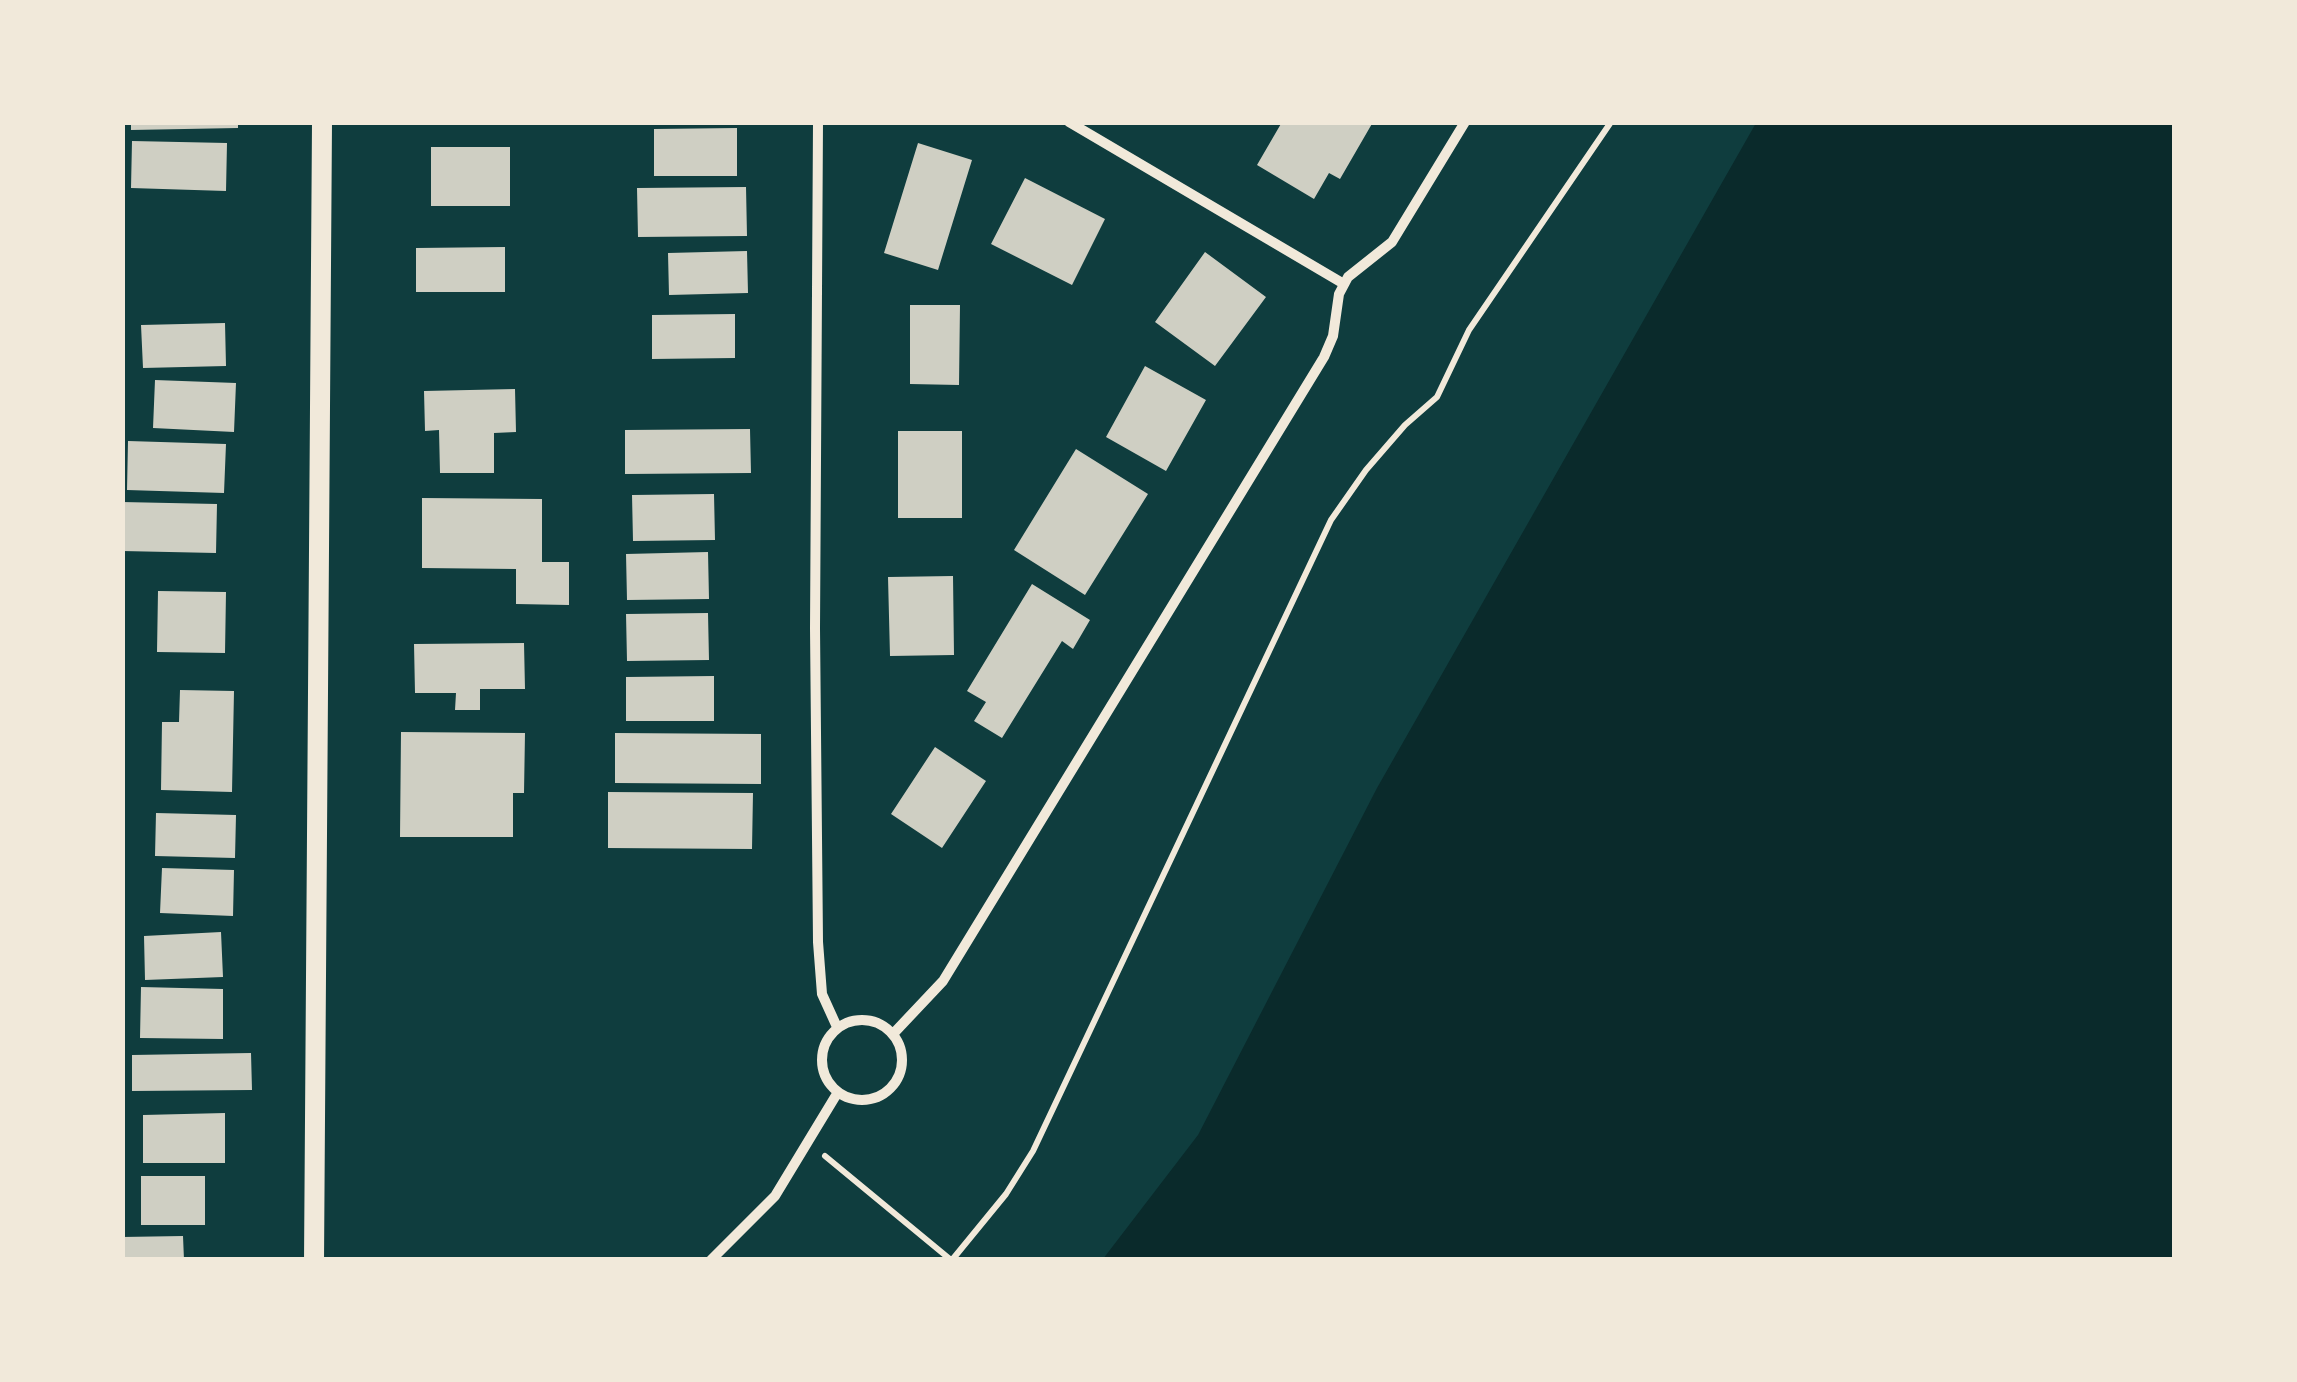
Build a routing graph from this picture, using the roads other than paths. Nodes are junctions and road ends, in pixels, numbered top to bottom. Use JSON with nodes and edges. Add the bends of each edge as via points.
{"nodes":[{"id":1,"x":322,"y":122,"type":"edge"},
{"id":2,"x":818,"y":122,"type":"edge"},
{"id":3,"x":1069,"y":122,"type":"edge"},
{"id":4,"x":1465,"y":122,"type":"edge"},
{"id":5,"x":1344,"y":284,"type":"junction"},
{"id":6,"x":837,"y":1027,"type":"junction"},
{"id":7,"x":892,"y":1034,"type":"junction"},
{"id":8,"x":838,"y":1092,"type":"junction"},
{"id":9,"x":314,"y":1260,"type":"edge"},
{"id":10,"x":711,"y":1260,"type":"edge"}],
"edges":[{"from":1,"to":9,"type":"main road"},
{"from":2,"to":6,"type":"street","via":[[818,954],[822,994]]},
{"from":3,"to":5,"type":"street"},
{"from":4,"to":5,"type":"street","via":[[1402,229]]},
{"from":5,"to":7,"type":"street","via":[[1324,357],[943,981]]},
{"from":6,"to":7,"type":"street","via":[[873,1020]]},
{"from":6,"to":8,"type":"street","via":[[822,1060]]},
{"from":7,"to":8,"type":"street","via":[[902,1058],[895,1083],[862,1100]]},
{"from":8,"to":10,"type":"street","via":[[775,1196]]}]}
